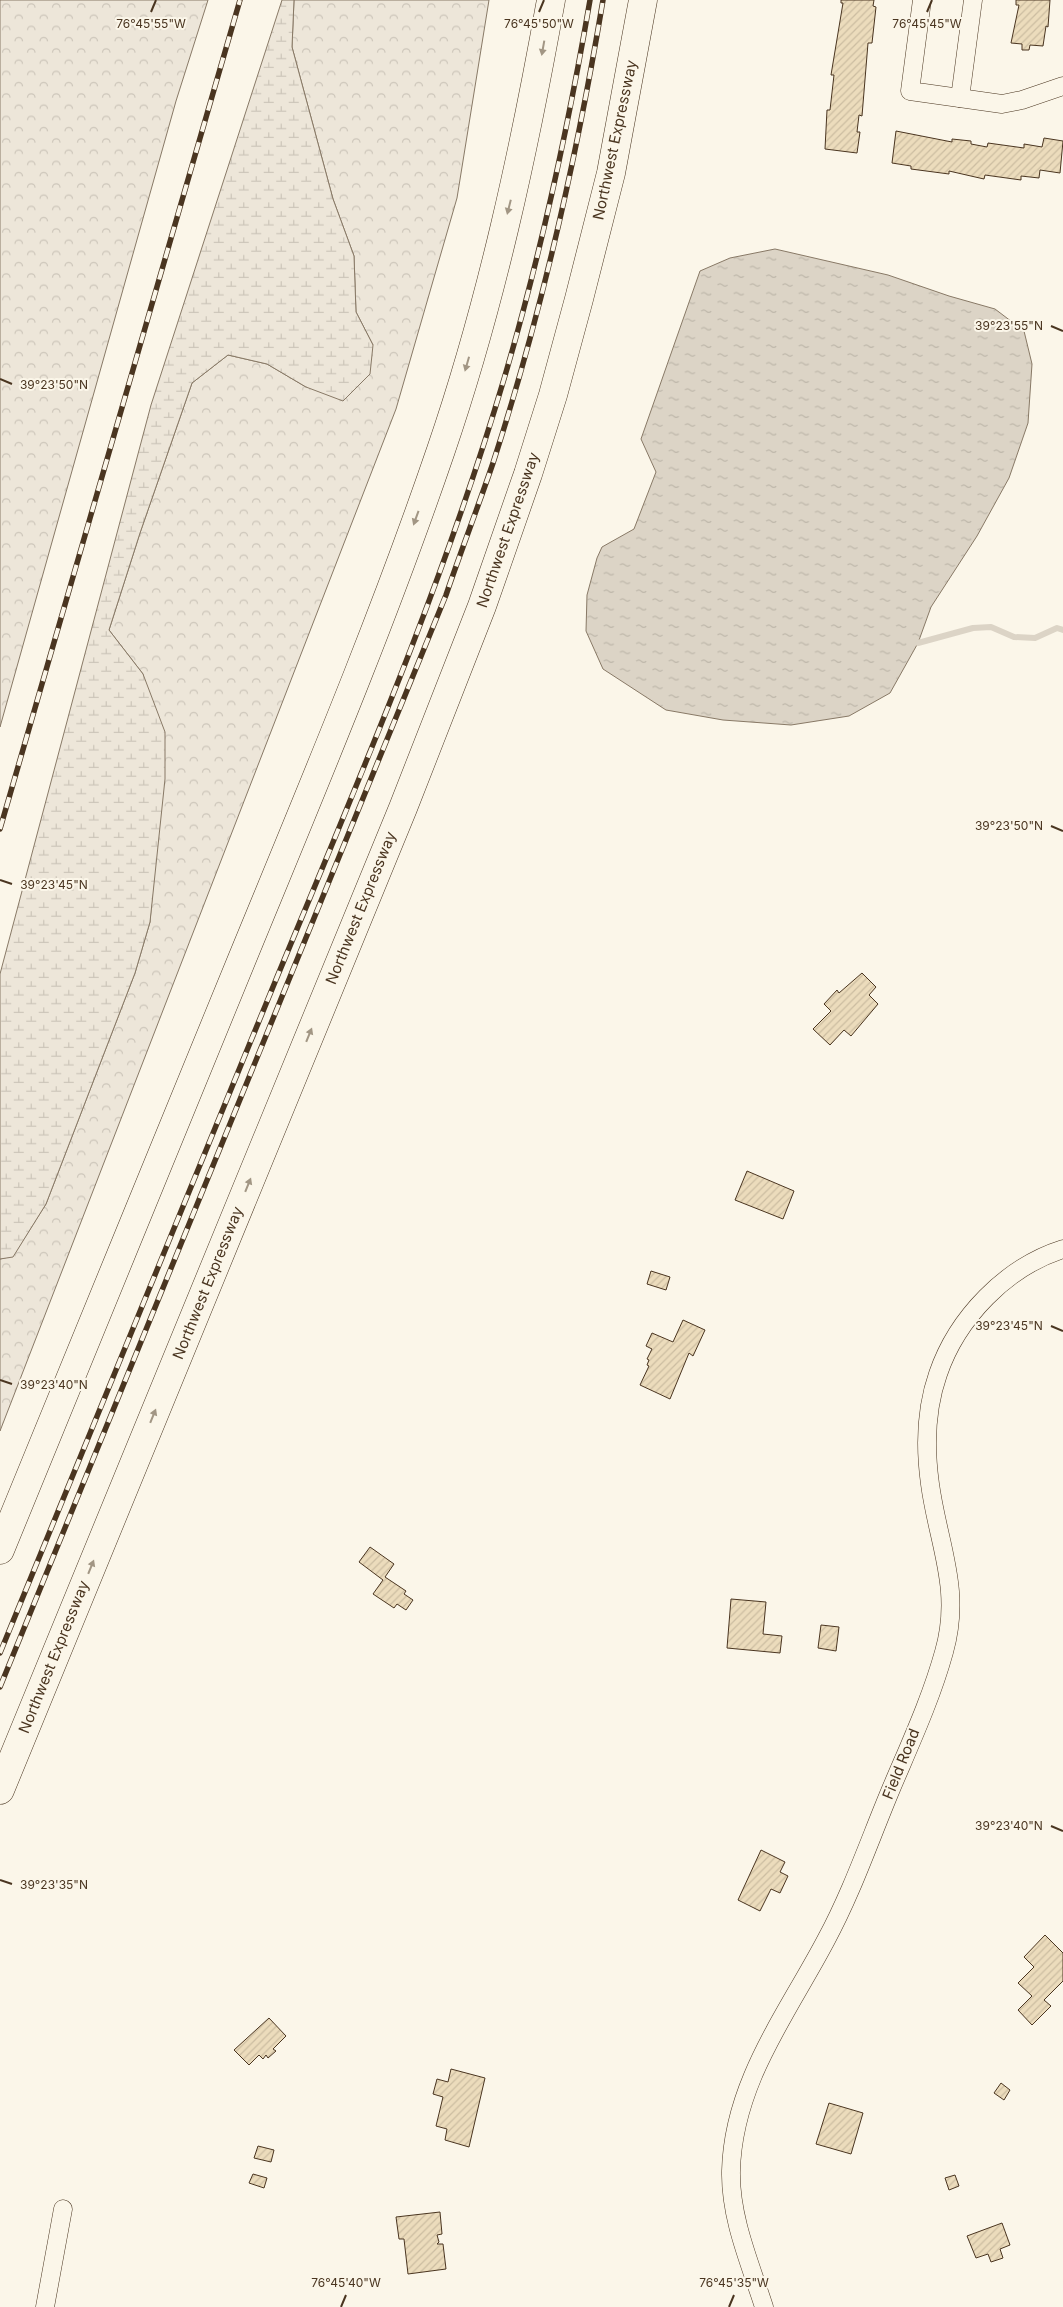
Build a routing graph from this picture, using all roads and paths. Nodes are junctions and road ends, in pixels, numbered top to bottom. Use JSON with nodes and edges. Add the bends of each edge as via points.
{"nodes":[{"id":1,"x":551,"y":0,"type":"edge"},
{"id":2,"x":643,"y":0,"type":"edge"},
{"id":3,"x":922,"y":0,"type":"edge"},
{"id":4,"x":973,"y":0,"type":"edge"},
{"id":5,"x":1063,"y":86,"type":"edge"},
{"id":6,"x":960,"y":98,"type":"junction"},
{"id":7,"x":1063,"y":1249,"type":"edge"},
{"id":8,"x":0,"y":1550,"type":"edge"},
{"id":9,"x":0,"y":1790,"type":"edge"},
{"id":10,"x":63,"y":2209,"type":"dead end"},
{"id":11,"x":45,"y":2307,"type":"edge"},
{"id":12,"x":764,"y":2307,"type":"edge"}],
"edges":[{"from":1,"to":8,"type":"highway","one_way":true,"via":[[520,159],[490,280],[442,448],[318,775]]},
{"from":9,"to":2,"type":"highway","name":"Northwest Expressway","one_way":true,"via":[[399,817],[482,606],[528,474],[579,299],[611,172]]},
{"from":3,"to":6,"type":"street","via":[[910,92]]},
{"from":4,"to":6,"type":"street"},
{"from":5,"to":6,"type":"street","via":[[1002,104]]},
{"from":7,"to":12,"type":"street","name":"Field Road","via":[[1031,1264],[987,1296],[969,1316],[938,1371],[930,1398],[930,1484],[950,1576],[952,1614],[945,1650],[930,1694],[852,1884],[827,1938],[769,2039],[738,2115],[731,2170],[732,2198]]},
{"from":10,"to":11,"type":"street"}]}
